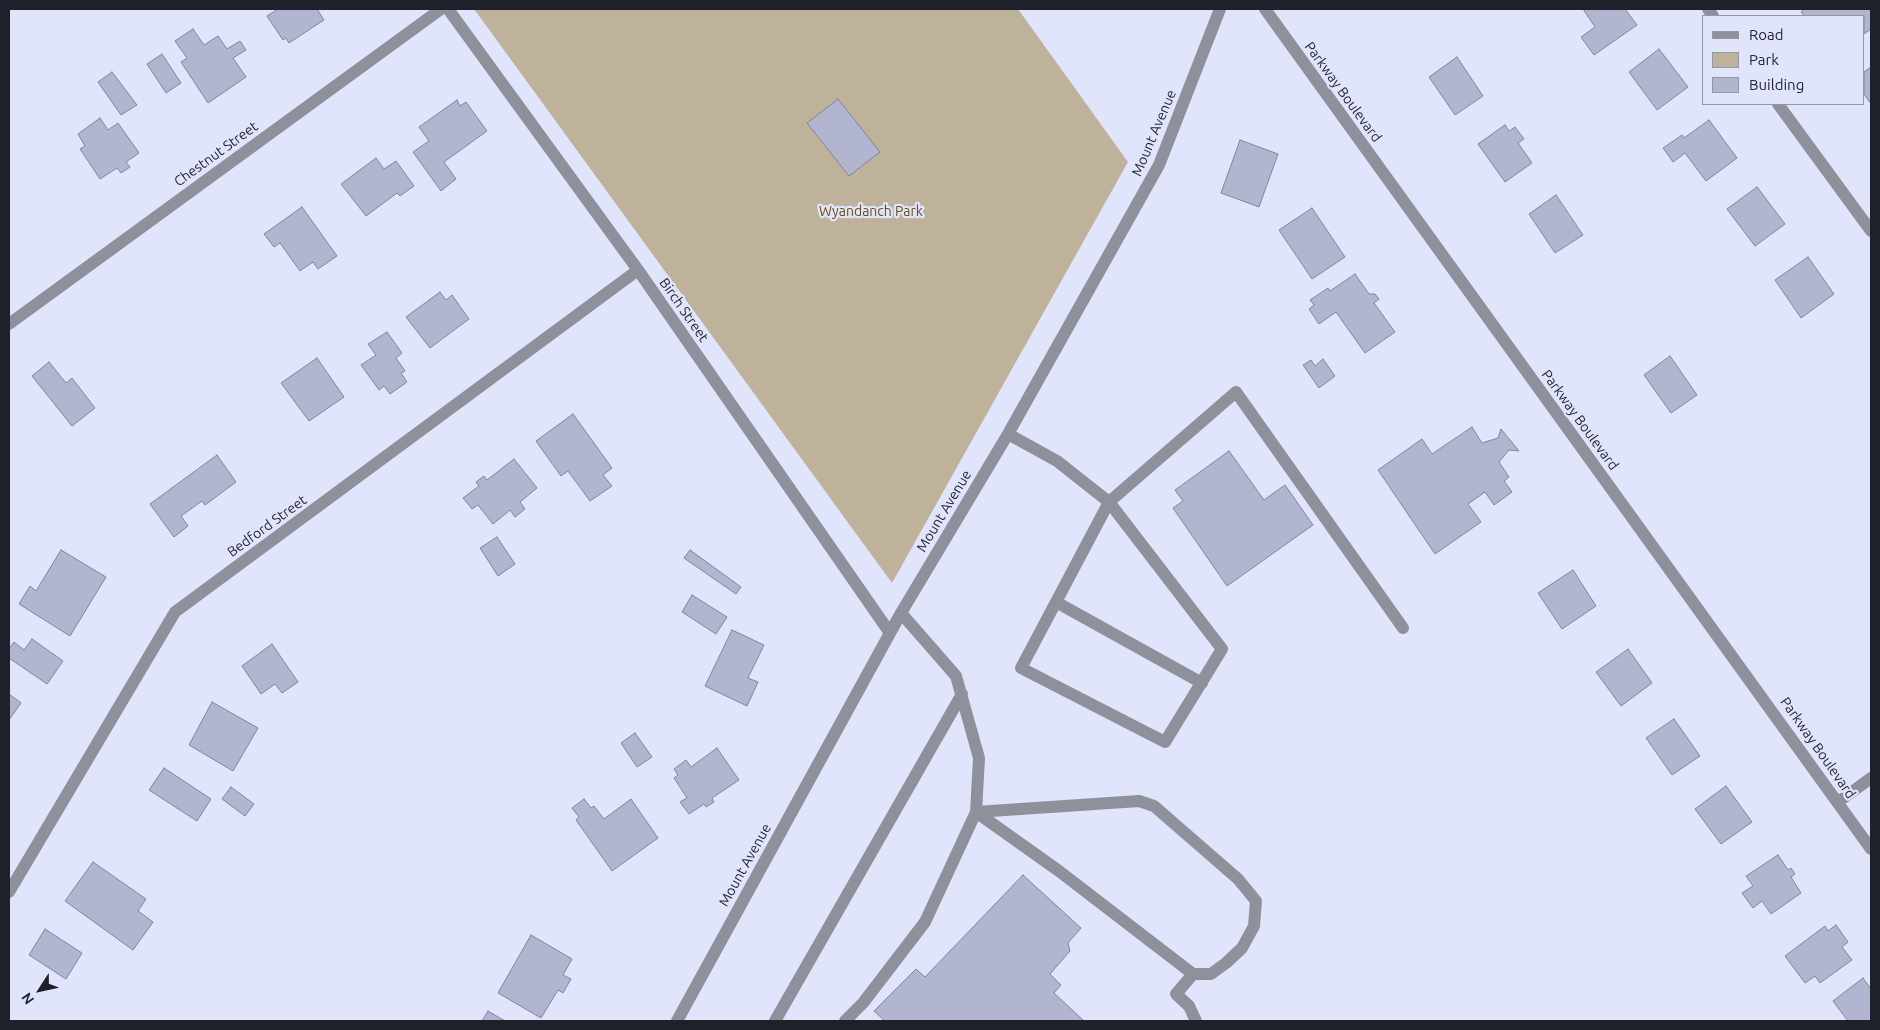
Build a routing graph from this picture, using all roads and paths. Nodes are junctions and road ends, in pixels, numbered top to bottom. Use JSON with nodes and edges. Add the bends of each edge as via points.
{"nodes":[{"id":1,"x":441,"y":9,"type":"edge"},
{"id":2,"x":448,"y":9,"type":"edge"},
{"id":3,"x":1220,"y":9,"type":"edge"},
{"id":4,"x":1265,"y":9,"type":"edge"},
{"id":5,"x":1779,"y":105,"type":"edge"},
{"id":6,"x":1871,"y":231,"type":"edge"},
{"id":7,"x":638,"y":270,"type":"junction"},
{"id":8,"x":9,"y":324,"type":"edge"},
{"id":9,"x":1008,"y":434,"type":"junction"},
{"id":10,"x":1109,"y":502,"type":"junction"},
{"id":11,"x":1056,"y":602,"type":"junction"},
{"id":12,"x":900,"y":613,"type":"junction"},
{"id":13,"x":1403,"y":628,"type":"dead end"},
{"id":14,"x":890,"y":633,"type":"junction"},
{"id":15,"x":1202,"y":683,"type":"junction"},
{"id":16,"x":962,"y":694,"type":"junction"},
{"id":17,"x":1871,"y":778,"type":"edge"},
{"id":18,"x":1838,"y":802,"type":"junction"},
{"id":19,"x":976,"y":812,"type":"junction"},
{"id":20,"x":1871,"y":849,"type":"edge"},
{"id":21,"x":9,"y":892,"type":"edge"},
{"id":22,"x":1194,"y":974,"type":"junction"},
{"id":23,"x":677,"y":1021,"type":"edge"},
{"id":24,"x":775,"y":1021,"type":"edge"},
{"id":25,"x":845,"y":1021,"type":"edge"},
{"id":26,"x":1196,"y":1021,"type":"edge"}],
"edges":[{"from":1,"to":8,"type":"street","name":"Chestnut Street"},
{"from":2,"to":7,"type":"street","name":"Birch Street"},
{"from":3,"to":9,"type":"street","name":"Mount Avenue","via":[[1159,165]]},
{"from":4,"to":18,"type":"street","name":"Parkway Boulevard"},
{"from":5,"to":6,"type":"street"},
{"from":7,"to":14,"type":"street","name":"Birch Street"},
{"from":7,"to":21,"type":"street","name":"Bedford Street","via":[[175,612]]},
{"from":9,"to":10,"type":"street","via":[[1057,461]]},
{"from":9,"to":12,"type":"street","name":"Mount Avenue"},
{"from":10,"to":11,"type":"street"},
{"from":10,"to":13,"type":"street","via":[[1236,392]]},
{"from":10,"to":15,"type":"street","via":[[1222,649]]},
{"from":11,"to":15,"type":"street"},
{"from":11,"to":15,"type":"street","via":[[1021,668],[1165,742]]},
{"from":12,"to":14,"type":"street","name":"Mount Avenue"},
{"from":12,"to":16,"type":"street","via":[[956,676]]},
{"from":14,"to":23,"type":"street","name":"Mount Avenue"},
{"from":16,"to":19,"type":"street","via":[[979,758]]},
{"from":16,"to":24,"type":"street"},
{"from":17,"to":18,"type":"street"},
{"from":18,"to":20,"type":"street","name":"Parkway Boulevard"},
{"from":19,"to":22,"type":"street","via":[[1060,871]]},
{"from":19,"to":22,"type":"street","via":[[1139,801],[1154,806],[1238,878],[1256,901],[1254,926],[1242,948],[1211,974]]},
{"from":19,"to":25,"type":"street","via":[[925,922],[863,1003]]},
{"from":22,"to":26,"type":"street","via":[[1176,994],[1189,1006]]}]}
